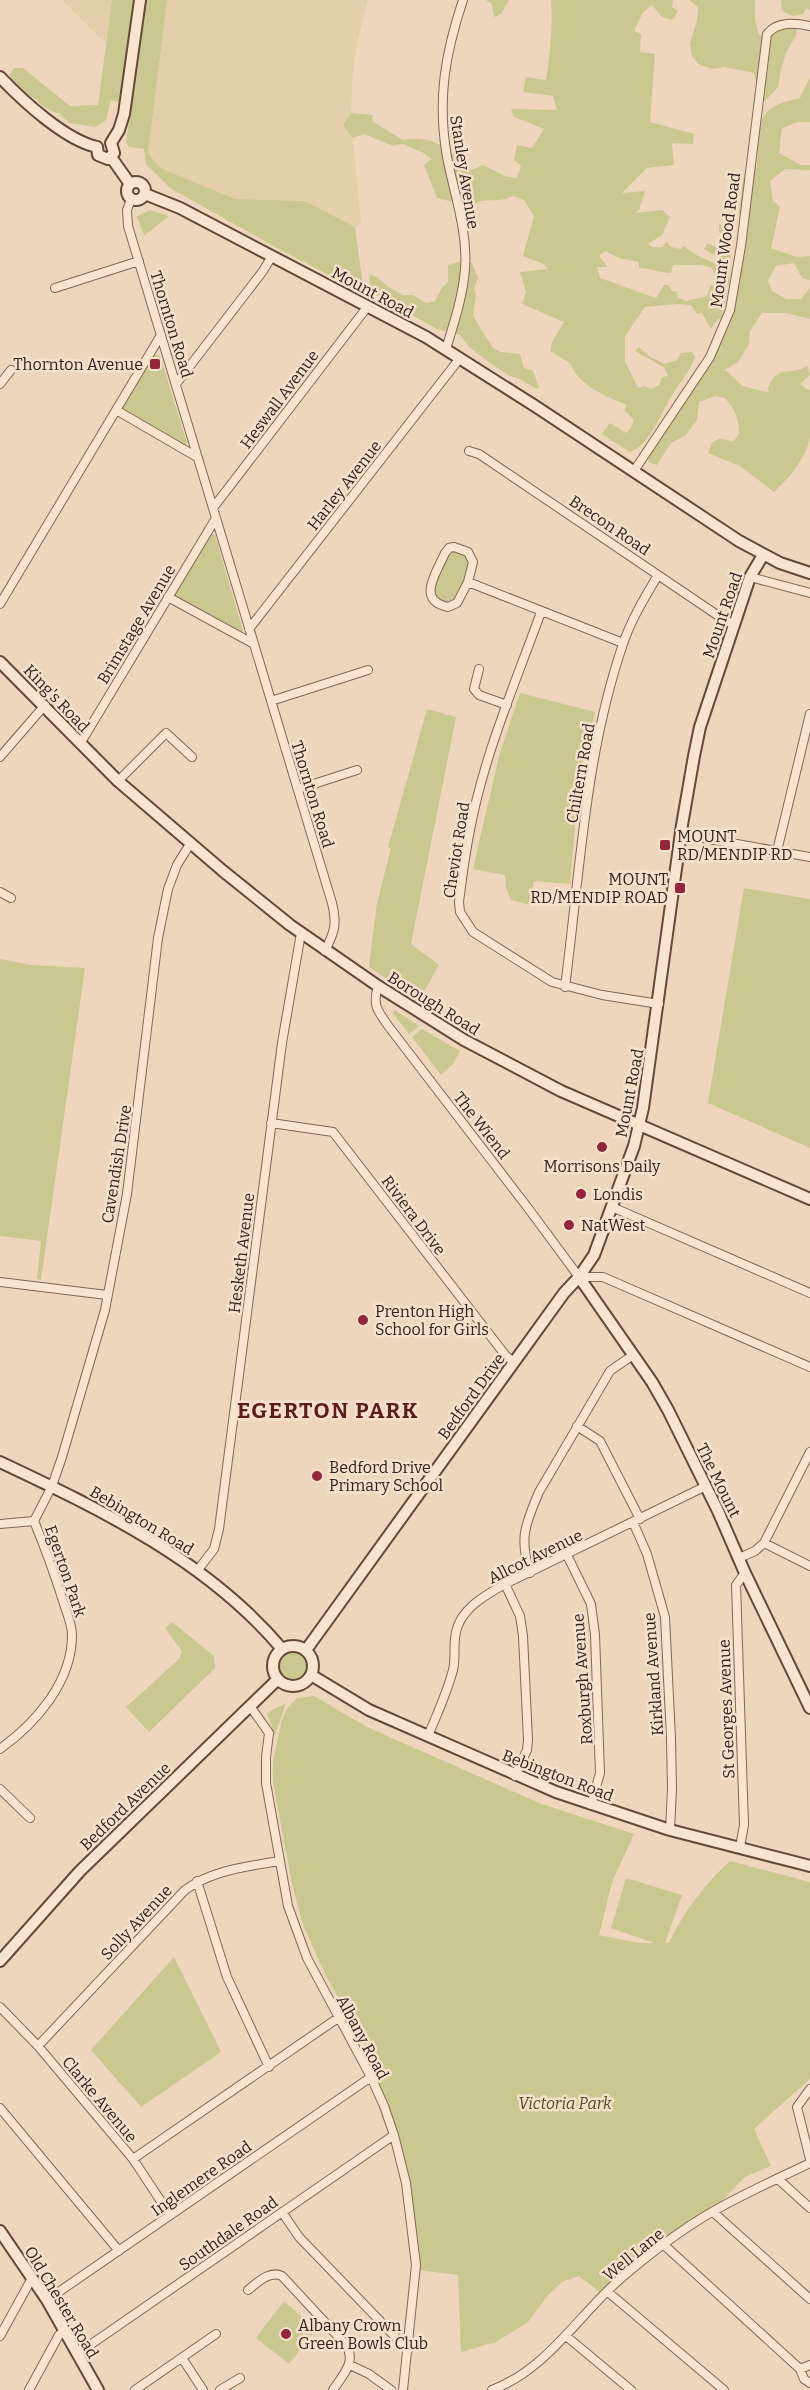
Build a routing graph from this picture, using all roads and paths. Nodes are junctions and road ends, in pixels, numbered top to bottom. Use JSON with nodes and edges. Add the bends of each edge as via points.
{"nodes":[{"id":1,"x":140,"y":0,"type":"edge"},
{"id":2,"x":463,"y":0,"type":"edge"},
{"id":3,"x":810,"y":26,"type":"edge"},
{"id":4,"x":0,"y":78,"type":"edge"},
{"id":5,"x":111,"y":143,"type":"junction"},
{"id":6,"x":97,"y":147,"type":"junction"},
{"id":7,"x":111,"y":157,"type":"junction"},
{"id":8,"x":130,"y":184,"type":"junction"},
{"id":9,"x":144,"y":195,"type":"junction"},
{"id":10,"x":131,"y":199,"type":"junction"},
{"id":11,"x":272,"y":256,"type":"junction"},
{"id":12,"x":139,"y":261,"type":"junction"},
{"id":13,"x":55,"y":288,"type":"dead end"},
{"id":14,"x":368,"y":306,"type":"junction"},
{"id":15,"x":161,"y":335,"type":"junction"},
{"id":16,"x":446,"y":349,"type":"junction"},
{"id":17,"x":460,"y":358,"type":"junction"},
{"id":18,"x":11,"y":370,"type":"dead end"},
{"id":19,"x":0,"y":384,"type":"edge"},
{"id":20,"x":176,"y":384,"type":"junction"},
{"id":21,"x":116,"y":410,"type":"junction"},
{"id":22,"x":469,"y":451,"type":"dead end"},
{"id":23,"x":197,"y":457,"type":"junction"},
{"id":24,"x":634,"y":471,"type":"junction"},
{"id":25,"x":213,"y":508,"type":"junction"},
{"id":26,"x":216,"y":518,"type":"junction"},
{"id":27,"x":763,"y":555,"type":"junction"},
{"id":28,"x":810,"y":573,"type":"edge"},
{"id":29,"x":658,"y":575,"type":"junction"},
{"id":30,"x":750,"y":577,"type":"junction"},
{"id":31,"x":468,"y":582,"type":"junction"},
{"id":32,"x":810,"y":593,"type":"edge"},
{"id":33,"x":168,"y":597,"type":"junction"},
{"id":34,"x":0,"y":604,"type":"edge"},
{"id":35,"x":541,"y":612,"type":"junction"},
{"id":36,"x":734,"y":624,"type":"junction"},
{"id":37,"x":249,"y":629,"type":"junction"},
{"id":38,"x":623,"y":643,"type":"junction"},
{"id":39,"x":254,"y":644,"type":"junction"},
{"id":40,"x":0,"y":662,"type":"edge"},
{"id":41,"x":479,"y":669,"type":"dead end"},
{"id":42,"x":368,"y":670,"type":"dead end"},
{"id":43,"x":271,"y":701,"type":"junction"},
{"id":44,"x":45,"y":705,"type":"junction"},
{"id":45,"x":507,"y":705,"type":"junction"},
{"id":46,"x":810,"y":714,"type":"edge"},
{"id":47,"x":80,"y":744,"type":"junction"},
{"id":48,"x":91,"y":756,"type":"joint"},
{"id":49,"x":0,"y":757,"type":"edge"},
{"id":50,"x":192,"y":757,"type":"dead end"},
{"id":51,"x":357,"y":770,"type":"dead end"},
{"id":52,"x":118,"y":781,"type":"junction"},
{"id":53,"x":298,"y":789,"type":"junction"},
{"id":54,"x":681,"y":834,"type":"junction"},
{"id":55,"x":190,"y":844,"type":"junction"},
{"id":56,"x":777,"y":851,"type":"junction"},
{"id":57,"x":810,"y":857,"type":"edge"},
{"id":58,"x":1,"y":894,"type":"edge"},
{"id":59,"x":11,"y":898,"type":"dead end"},
{"id":60,"x":301,"y":933,"type":"junction"},
{"id":61,"x":325,"y":951,"type":"junction"},
{"id":62,"x":378,"y":986,"type":"junction"},
{"id":63,"x":565,"y":987,"type":"junction"},
{"id":64,"x":659,"y":1005,"type":"junction"},
{"id":65,"x":271,"y":1123,"type":"junction"},
{"id":66,"x":639,"y":1126,"type":"junction"},
{"id":67,"x":810,"y":1199,"type":"edge"},
{"id":68,"x":612,"y":1207,"type":"junction"},
{"id":69,"x":579,"y":1277,"type":"junction"},
{"id":70,"x":0,"y":1282,"type":"edge"},
{"id":71,"x":810,"y":1293,"type":"edge"},
{"id":72,"x":107,"y":1295,"type":"junction"},
{"id":73,"x":633,"y":1355,"type":"junction"},
{"id":74,"x":514,"y":1362,"type":"junction"},
{"id":75,"x":810,"y":1367,"type":"edge"},
{"id":76,"x":577,"y":1426,"type":"junction"},
{"id":77,"x":810,"y":1452,"type":"edge"},
{"id":78,"x":0,"y":1462,"type":"edge"},
{"id":79,"x":52,"y":1486,"type":"junction"},
{"id":80,"x":706,"y":1486,"type":"junction"},
{"id":81,"x":34,"y":1521,"type":"junction"},
{"id":82,"x":637,"y":1521,"type":"junction"},
{"id":83,"x":0,"y":1524,"type":"edge"},
{"id":84,"x":764,"y":1543,"type":"junction"},
{"id":85,"x":567,"y":1555,"type":"junction"},
{"id":86,"x":739,"y":1558,"type":"junction"},
{"id":87,"x":810,"y":1566,"type":"edge"},
{"id":88,"x":197,"y":1571,"type":"junction"},
{"id":89,"x":530,"y":1572,"type":"junction"},
{"id":90,"x":745,"y":1573,"type":"junction"},
{"id":91,"x":505,"y":1584,"type":"junction"},
{"id":92,"x":282,"y":1649,"type":"junction"},
{"id":93,"x":306,"y":1650,"type":"junction"},
{"id":94,"x":311,"y":1674,"type":"junction"},
{"id":95,"x":278,"y":1679,"type":"junction"},
{"id":96,"x":250,"y":1706,"type":"junction"},
{"id":97,"x":810,"y":1708,"type":"edge"},
{"id":98,"x":428,"y":1736,"type":"junction"},
{"id":99,"x":0,"y":1749,"type":"edge"},
{"id":100,"x":515,"y":1776,"type":"junction"},
{"id":101,"x":0,"y":1789,"type":"edge"},
{"id":102,"x":591,"y":1805,"type":"junction"},
{"id":103,"x":30,"y":1818,"type":"dead end"},
{"id":104,"x":670,"y":1830,"type":"junction"},
{"id":105,"x":740,"y":1847,"type":"junction"},
{"id":106,"x":279,"y":1861,"type":"junction"},
{"id":107,"x":810,"y":1866,"type":"edge"},
{"id":108,"x":197,"y":1881,"type":"junction"},
{"id":109,"x":0,"y":1961,"type":"edge"},
{"id":110,"x":0,"y":2007,"type":"edge"},
{"id":111,"x":338,"y":2018,"type":"junction"},
{"id":112,"x":38,"y":2046,"type":"junction"},
{"id":113,"x":269,"y":2067,"type":"junction"},
{"id":114,"x":370,"y":2077,"type":"junction"},
{"id":115,"x":810,"y":2089,"type":"edge"},
{"id":116,"x":0,"y":2108,"type":"edge"},
{"id":117,"x":394,"y":2135,"type":"junction"},
{"id":118,"x":133,"y":2158,"type":"junction"},
{"id":119,"x":810,"y":2161,"type":"edge"},
{"id":120,"x":778,"y":2179,"type":"junction"},
{"id":121,"x":810,"y":2208,"type":"edge"},
{"id":122,"x":282,"y":2212,"type":"junction"},
{"id":123,"x":713,"y":2212,"type":"junction"},
{"id":124,"x":170,"y":2215,"type":"junction"},
{"id":125,"x":0,"y":2231,"type":"edge"},
{"id":126,"x":664,"y":2245,"type":"junction"},
{"id":127,"x":119,"y":2251,"type":"junction"},
{"id":128,"x":32,"y":2278,"type":"junction"},
{"id":129,"x":249,"y":2290,"type":"dead end"},
{"id":130,"x":608,"y":2292,"type":"junction"},
{"id":131,"x":810,"y":2299,"type":"edge"},
{"id":132,"x":47,"y":2300,"type":"junction"},
{"id":133,"x":65,"y":2330,"type":"junction"},
{"id":134,"x":216,"y":2334,"type":"dead end"},
{"id":135,"x":0,"y":2336,"type":"edge"},
{"id":136,"x":566,"y":2336,"type":"junction"},
{"id":137,"x":408,"y":2350,"type":"junction"},
{"id":138,"x":77,"y":2354,"type":"junction"},
{"id":139,"x":182,"y":2358,"type":"junction"},
{"id":140,"x":350,"y":2365,"type":"junction"},
{"id":141,"x":810,"y":2365,"type":"edge"},
{"id":142,"x":800,"y":2369,"type":"junction"},
{"id":143,"x":240,"y":2378,"type":"dead end"},
{"id":144,"x":810,"y":2383,"type":"edge"},
{"id":145,"x":28,"y":2390,"type":"edge"},
{"id":146,"x":98,"y":2390,"type":"edge"},
{"id":147,"x":135,"y":2390,"type":"edge"},
{"id":148,"x":203,"y":2390,"type":"edge"},
{"id":149,"x":220,"y":2390,"type":"edge"},
{"id":150,"x":333,"y":2390,"type":"edge"},
{"id":151,"x":391,"y":2390,"type":"edge"},
{"id":152,"x":403,"y":2390,"type":"edge"},
{"id":153,"x":492,"y":2390,"type":"edge"},
{"id":154,"x":631,"y":2390,"type":"edge"},
{"id":155,"x":724,"y":2390,"type":"edge"}],
"edges":[{"from":1,"to":5,"type":"street","via":[[124,114]]},
{"from":2,"to":16,"type":"street","name":"Stanley Avenue","via":[[449,52],[441,106],[466,268]]},
{"from":3,"to":24,"type":"street","name":"Mount Wood Road","via":[[788,24],[773,27],[767,34],[730,310],[710,357]]},
{"from":4,"to":6,"type":"street","via":[[80,142]]},
{"from":5,"to":6,"type":"street","via":[[103,142]]},
{"from":5,"to":7,"type":"street"},
{"from":6,"to":7,"type":"street","via":[[100,157]]},
{"from":7,"to":8,"type":"street"},
{"from":8,"to":9,"type":"street","via":[[141,183]]},
{"from":8,"to":10,"type":"street","via":[[127,192]]},
{"from":9,"to":10,"type":"street","via":[[138,200]]},
{"from":9,"to":11,"type":"street","name":"Mount Road","via":[[180,208]]},
{"from":10,"to":12,"type":"street","name":"Thornton Road","via":[[128,226]]},
{"from":11,"to":14,"type":"street","name":"Mount Road"},
{"from":11,"to":20,"type":"street"},
{"from":12,"to":13,"type":"street"},
{"from":12,"to":15,"type":"street","name":"Thornton Road"},
{"from":14,"to":16,"type":"street","name":"Mount Road"},
{"from":14,"to":25,"type":"street","name":"Heswall Avenue"},
{"from":15,"to":20,"type":"street","name":"Thornton Road"},
{"from":15,"to":21,"type":"street"},
{"from":16,"to":17,"type":"street","name":"Mount Road"},
{"from":17,"to":24,"type":"street","name":"Mount Road"},
{"from":17,"to":37,"type":"street","name":"Harley Avenue"},
{"from":18,"to":19,"type":"street"},
{"from":20,"to":23,"type":"street","name":"Thornton Road"},
{"from":21,"to":23,"type":"street"},
{"from":21,"to":34,"type":"street"},
{"from":22,"to":29,"type":"street","name":"Brecon Road","via":[[499,467]]},
{"from":23,"to":25,"type":"street","name":"Thornton Road"},
{"from":24,"to":27,"type":"street","name":"Mount Road"},
{"from":25,"to":26,"type":"street","name":"Thornton Road"},
{"from":26,"to":33,"type":"street","name":"Brimstage Avenue"},
{"from":26,"to":37,"type":"street","name":"Thornton Road"},
{"from":27,"to":28,"type":"street"},
{"from":27,"to":30,"type":"street","name":"Mount Road"},
{"from":29,"to":36,"type":"street","name":"Brecon Road"},
{"from":29,"to":38,"type":"street","name":"Chiltern Road"},
{"from":30,"to":32,"type":"street"},
{"from":30,"to":36,"type":"street","name":"Mount Road"},
{"from":31,"to":31,"type":"street","via":[[454,606],[441,605],[430,597],[449,548],[460,548],[472,558]]},
{"from":31,"to":35,"type":"street"},
{"from":33,"to":39,"type":"street"},
{"from":33,"to":47,"type":"street","name":"Brimstage Avenue"},
{"from":35,"to":38,"type":"street"},
{"from":35,"to":45,"type":"street","name":"Cheviot Road"},
{"from":36,"to":54,"type":"street","name":"Mount Road","via":[[700,727]]},
{"from":37,"to":39,"type":"street","name":"Thornton Road"},
{"from":38,"to":63,"type":"street","name":"Chiltern Road","via":[[587,794]]},
{"from":39,"to":43,"type":"street","name":"Thornton Road"},
{"from":40,"to":44,"type":"street","name":"King's Road"},
{"from":41,"to":45,"type":"street","via":[[474,689],[479,695]]},
{"from":42,"to":43,"type":"street"},
{"from":43,"to":53,"type":"street","name":"Thornton Road"},
{"from":44,"to":47,"type":"street","name":"King's Road"},
{"from":44,"to":49,"type":"street"},
{"from":45,"to":63,"type":"street","name":"Cheviot Road","via":[[470,829],[460,912],[473,932]]},
{"from":46,"to":56,"type":"street"},
{"from":47,"to":48,"type":"street","name":"King's Road"},
{"from":48,"to":52,"type":"street","name":"Borough Road"},
{"from":50,"to":52,"type":"street","via":[[166,733]]},
{"from":51,"to":53,"type":"street"},
{"from":52,"to":55,"type":"street","name":"Borough Road"},
{"from":53,"to":61,"type":"street","name":"Thornton Road","via":[[336,922]]},
{"from":54,"to":56,"type":"street"},
{"from":54,"to":64,"type":"street","name":"Mount Road"},
{"from":55,"to":60,"type":"street","name":"Borough Road"},
{"from":55,"to":72,"type":"street","name":"Cavendish Drive","via":[[168,889],[158,938],[127,1194]]},
{"from":56,"to":57,"type":"street"},
{"from":58,"to":59,"type":"street"},
{"from":60,"to":61,"type":"street","name":"Borough Road"},
{"from":60,"to":65,"type":"street","name":"Hesketh Avenue"},
{"from":61,"to":62,"type":"street","name":"Borough Road"},
{"from":62,"to":66,"type":"street","name":"Borough Road","via":[[506,1064]]},
{"from":62,"to":69,"type":"street","name":"The Wiend","via":[[374,1000],[389,1027]]},
{"from":63,"to":64,"type":"street","name":"Cheviot Road"},
{"from":64,"to":66,"type":"street","name":"Mount Road"},
{"from":65,"to":74,"type":"street","name":"Riviera Drive","via":[[333,1132]]},
{"from":65,"to":88,"type":"street","name":"Hesketh Avenue","via":[[219,1529],[213,1549]]},
{"from":66,"to":67,"type":"street","name":"Borough Road"},
{"from":66,"to":68,"type":"street","name":"Mount Road"},
{"from":68,"to":69,"type":"street","name":"Mount Road","via":[[596,1252]]},
{"from":68,"to":71,"type":"street"},
{"from":69,"to":73,"type":"street","name":"The Mount"},
{"from":69,"to":74,"type":"street","name":"Bedford Drive"},
{"from":69,"to":75,"type":"street","via":[[601,1277]]},
{"from":70,"to":72,"type":"street"},
{"from":72,"to":79,"type":"street","name":"Cavendish Drive","via":[[82,1393]]},
{"from":73,"to":76,"type":"street","via":[[610,1371]]},
{"from":73,"to":80,"type":"street","name":"The Mount","via":[[668,1410]]},
{"from":74,"to":93,"type":"street","name":"Bedford Drive"},
{"from":76,"to":82,"type":"street","name":"Kirkland Avenue","via":[[600,1441]]},
{"from":76,"to":89,"type":"street","via":[[530,1513],[523,1551]]},
{"from":77,"to":84,"type":"street"},
{"from":78,"to":79,"type":"street","name":"Bebington Road"},
{"from":79,"to":81,"type":"street","name":"Egerton Park"},
{"from":79,"to":88,"type":"street","name":"Bebington Road","via":[[142,1534]]},
{"from":80,"to":82,"type":"street","name":"Allcot Avenue"},
{"from":80,"to":86,"type":"street","name":"The Mount"},
{"from":81,"to":83,"type":"street","name":"Egerton Park"},
{"from":81,"to":99,"type":"street","name":"Egerton Park","via":[[72,1634],[60,1682],[44,1708]]},
{"from":82,"to":85,"type":"street","name":"Allcot Avenue"},
{"from":82,"to":104,"type":"street","name":"Kirkland Avenue","via":[[665,1617],[671,1738]]},
{"from":84,"to":86,"type":"street"},
{"from":84,"to":87,"type":"street"},
{"from":85,"to":89,"type":"street","name":"Allcot Avenue"},
{"from":85,"to":102,"type":"street","name":"Roxburgh Avenue","via":[[591,1604],[595,1635],[600,1773]]},
{"from":86,"to":90,"type":"street","name":"The Mount"},
{"from":88,"to":92,"type":"street","name":"Bebington Road","via":[[245,1609]]},
{"from":89,"to":91,"type":"street","name":"Allcot Avenue"},
{"from":90,"to":97,"type":"street","name":"The Mount"},
{"from":90,"to":105,"type":"street","name":"St Georges Avenue","via":[[736,1585],[744,1825]]},
{"from":91,"to":98,"type":"street","name":"Allcot Avenue","via":[[480,1599],[460,1620],[454,1666]]},
{"from":91,"to":100,"type":"street","via":[[520,1616],[524,1648],[528,1740]]},
{"from":92,"to":93,"type":"street","via":[[296,1646]]},
{"from":92,"to":95,"type":"street","via":[[273,1662]]},
{"from":93,"to":94,"type":"street","via":[[313,1663]]},
{"from":94,"to":95,"type":"street","via":[[296,1686]]},
{"from":94,"to":98,"type":"street","name":"Bebington Road","via":[[369,1710]]},
{"from":95,"to":96,"type":"street","name":"Bedford Avenue"},
{"from":96,"to":106,"type":"street","name":"Albany Road","via":[[269,1733],[266,1783]]},
{"from":96,"to":109,"type":"street","name":"Bedford Avenue","via":[[87,1864]]},
{"from":98,"to":100,"type":"street","name":"Bebington Road"},
{"from":100,"to":102,"type":"street","name":"Bebington Road"},
{"from":101,"to":103,"type":"street"},
{"from":102,"to":104,"type":"street","name":"Bebington Road"},
{"from":104,"to":105,"type":"street","name":"Bebington Road"},
{"from":105,"to":107,"type":"street","name":"Bebington Road"},
{"from":106,"to":108,"type":"street","name":"Solly Avenue","via":[[217,1872]]},
{"from":106,"to":111,"type":"street","name":"Albany Road","via":[[299,1940]]},
{"from":108,"to":112,"type":"street","name":"Solly Avenue"},
{"from":108,"to":113,"type":"street","via":[[227,1977]]},
{"from":110,"to":112,"type":"street","name":"Clarke Avenue"},
{"from":111,"to":113,"type":"street"},
{"from":111,"to":114,"type":"street","name":"Albany Road"},
{"from":112,"to":118,"type":"street","name":"Clarke Avenue"},
{"from":113,"to":118,"type":"street"},
{"from":114,"to":117,"type":"street","name":"Albany Road"},
{"from":114,"to":124,"type":"street","name":"Inglemere Road"},
{"from":115,"to":119,"type":"street","via":[[797,2107]]},
{"from":116,"to":127,"type":"street"},
{"from":117,"to":122,"type":"street","name":"Southdale Road"},
{"from":117,"to":137,"type":"street","name":"Albany Road","via":[[406,2183],[416,2265]]},
{"from":118,"to":124,"type":"street","name":"Clarke Avenue"},
{"from":119,"to":120,"type":"street","name":"Well Lane"},
{"from":120,"to":121,"type":"street"},
{"from":120,"to":123,"type":"street","name":"Well Lane"},
{"from":122,"to":137,"type":"street","via":[[299,2237]]},
{"from":122,"to":138,"type":"street","name":"Southdale Road"},
{"from":123,"to":126,"type":"street","name":"Well Lane"},
{"from":123,"to":131,"type":"street"},
{"from":124,"to":127,"type":"street","name":"Inglemere Road"},
{"from":125,"to":128,"type":"street","name":"Old Chester Road"},
{"from":126,"to":130,"type":"street","name":"Well Lane"},
{"from":126,"to":142,"type":"street"},
{"from":127,"to":132,"type":"street","name":"Inglemere Road"},
{"from":128,"to":132,"type":"street","name":"Old Chester Road"},
{"from":128,"to":135,"type":"street"},
{"from":129,"to":140,"type":"street","via":[[272,2274],[282,2276],[346,2345]]},
{"from":130,"to":136,"type":"street","name":"Well Lane"},
{"from":130,"to":155,"type":"street"},
{"from":132,"to":133,"type":"street","name":"Old Chester Road"},
{"from":133,"to":138,"type":"street","name":"Old Chester Road"},
{"from":133,"to":145,"type":"street"},
{"from":134,"to":139,"type":"street"},
{"from":136,"to":153,"type":"street","name":"Well Lane","via":[[522,2375]]},
{"from":136,"to":154,"type":"street"},
{"from":137,"to":152,"type":"street","name":"Albany Road"},
{"from":138,"to":146,"type":"street","name":"Old Chester Road"},
{"from":139,"to":147,"type":"street"},
{"from":139,"to":148,"type":"street"},
{"from":140,"to":150,"type":"street"},
{"from":140,"to":151,"type":"street"},
{"from":141,"to":142,"type":"street"},
{"from":142,"to":144,"type":"street"},
{"from":143,"to":149,"type":"street"}]}
